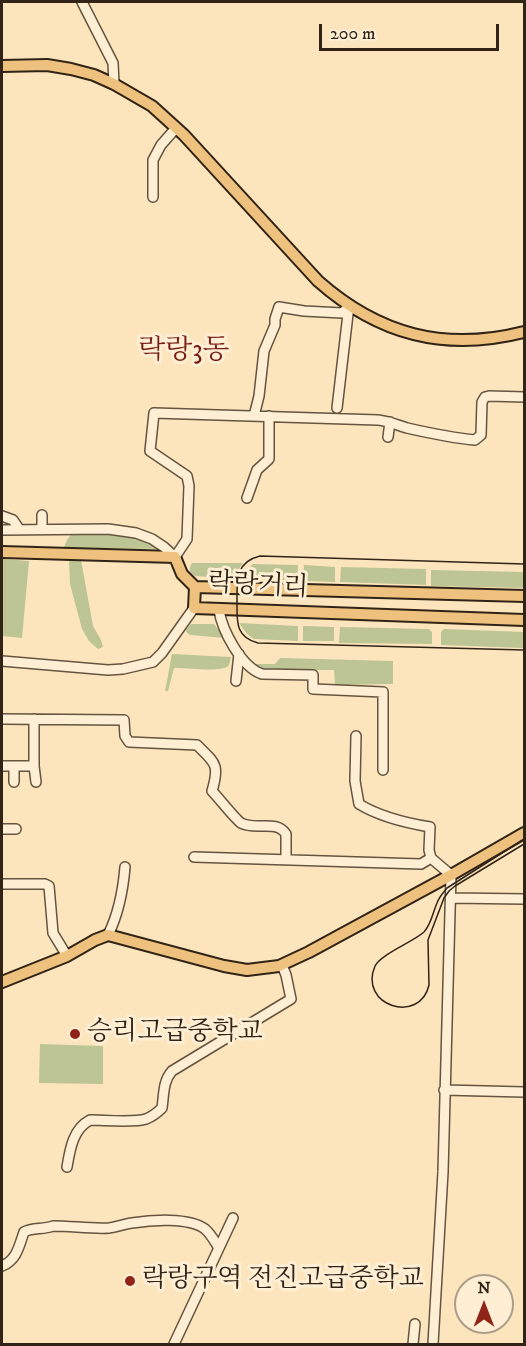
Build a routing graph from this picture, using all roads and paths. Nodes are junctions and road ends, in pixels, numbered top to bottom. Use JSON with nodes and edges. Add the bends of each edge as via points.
{"nodes":[{"id":1,"x":82,"y":2,"type":"edge"},
{"id":2,"x":2,"y":66,"type":"edge"},
{"id":3,"x":114,"y":84,"type":"junction"},
{"id":4,"x":176,"y":128,"type":"junction"},
{"id":5,"x":153,"y":197,"type":"dead end"},
{"id":6,"x":350,"y":306,"type":"junction"},
{"id":7,"x":525,"y":332,"type":"edge"},
{"id":8,"x":525,"y":397,"type":"edge"},
{"id":9,"x":338,"y":408,"type":"dead end"},
{"id":10,"x":254,"y":416,"type":"junction"},
{"id":11,"x":269,"y":416,"type":"junction"},
{"id":12,"x":390,"y":422,"type":"junction"},
{"id":13,"x":388,"y":437,"type":"dead end"},
{"id":14,"x":247,"y":498,"type":"dead end"},
{"id":15,"x":42,"y":515,"type":"dead end"},
{"id":16,"x":2,"y":516,"type":"edge"},
{"id":17,"x":20,"y":529,"type":"junction"},
{"id":18,"x":42,"y":529,"type":"junction"},
{"id":19,"x":2,"y":530,"type":"edge"},
{"id":20,"x":2,"y":552,"type":"edge"},
{"id":21,"x":175,"y":557,"type":"junction"},
{"id":22,"x":195,"y":587,"type":"junction"},
{"id":23,"x":525,"y":596,"type":"edge"},
{"id":24,"x":194,"y":608,"type":"junction"},
{"id":25,"x":219,"y":610,"type":"junction"},
{"id":26,"x":525,"y":620,"type":"edge"},
{"id":27,"x":239,"y":654,"type":"junction"},
{"id":28,"x":2,"y":661,"type":"edge"},
{"id":29,"x":236,"y":681,"type":"dead end"},
{"id":30,"x":2,"y":719,"type":"edge"},
{"id":31,"x":34,"y":719,"type":"junction"},
{"id":32,"x":356,"y":736,"type":"dead end"},
{"id":33,"x":2,"y":766,"type":"edge"},
{"id":34,"x":14,"y":766,"type":"junction"},
{"id":35,"x":34,"y":766,"type":"junction"},
{"id":36,"x":383,"y":770,"type":"dead end"},
{"id":37,"x":14,"y":782,"type":"dead end"},
{"id":38,"x":36,"y":782,"type":"dead end"},
{"id":39,"x":2,"y":829,"type":"edge"},
{"id":40,"x":16,"y":829,"type":"dead end"},
{"id":41,"x":525,"y":833,"type":"edge"},
{"id":42,"x":194,"y":857,"type":"dead end"},
{"id":43,"x":431,"y":858,"type":"junction"},
{"id":44,"x":286,"y":859,"type":"junction"},
{"id":45,"x":125,"y":867,"type":"dead end"},
{"id":46,"x":451,"y":875,"type":"junction"},
{"id":47,"x":2,"y":884,"type":"edge"},
{"id":48,"x":451,"y":898,"type":"junction"},
{"id":49,"x":525,"y":899,"type":"edge"},
{"id":50,"x":108,"y":935,"type":"junction"},
{"id":51,"x":67,"y":956,"type":"junction"},
{"id":52,"x":282,"y":965,"type":"junction"},
{"id":53,"x":2,"y":982,"type":"edge"},
{"id":54,"x":444,"y":1090,"type":"junction"},
{"id":55,"x":525,"y":1092,"type":"edge"},
{"id":56,"x":67,"y":1167,"type":"dead end"},
{"id":57,"x":233,"y":1218,"type":"dead end"},
{"id":58,"x":219,"y":1248,"type":"junction"},
{"id":59,"x":2,"y":1266,"type":"edge"},
{"id":60,"x":415,"y":1324,"type":"dead end"},
{"id":61,"x":174,"y":1344,"type":"edge"},
{"id":62,"x":413,"y":1344,"type":"edge"},
{"id":63,"x":433,"y":1344,"type":"edge"}],
"edges":[{"from":1,"to":3,"type":"street","via":[[113,63]]},
{"from":2,"to":3,"type":"main road","via":[[59,67]]},
{"from":3,"to":4,"type":"main road","via":[[152,106]]},
{"from":4,"to":5,"type":"street","via":[[153,160]]},
{"from":4,"to":6,"type":"main road","via":[[318,280]]},
{"from":6,"to":7,"type":"main road","via":[[388,326],[423,337],[466,341]]},
{"from":6,"to":9,"type":"street"},
{"from":6,"to":10,"type":"street","via":[[342,314],[279,307],[264,351]]},
{"from":8,"to":12,"type":"street","via":[[485,397],[480,435],[475,441]]},
{"from":10,"to":11,"type":"street"},
{"from":10,"to":21,"type":"street","via":[[154,413],[150,451],[187,476],[189,486],[187,539]]},
{"from":11,"to":12,"type":"street"},
{"from":11,"to":14,"type":"street","via":[[268,459],[257,470]]},
{"from":12,"to":13,"type":"street"},
{"from":15,"to":18,"type":"street"},
{"from":16,"to":17,"type":"street","via":[[13,520]]},
{"from":17,"to":18,"type":"street"},
{"from":17,"to":19,"type":"street"},
{"from":18,"to":21,"type":"street","via":[[136,533],[158,543]]},
{"from":20,"to":21,"type":"main road"},
{"from":21,"to":22,"type":"main road","via":[[182,574]]},
{"from":22,"to":23,"type":"main road","name":"락랑거리"},
{"from":22,"to":24,"type":"main road","name":"락랑거리"},
{"from":24,"to":25,"type":"main road","name":"락랑거리"},
{"from":24,"to":28,"type":"street","via":[[153,662],[135,667],[108,670]]},
{"from":25,"to":26,"type":"main road","name":"락랑거리"},
{"from":25,"to":27,"type":"street","via":[[228,638]]},
{"from":27,"to":29,"type":"street"},
{"from":27,"to":36,"type":"street","via":[[254,672],[313,675],[313,689],[383,692]]},
{"from":30,"to":31,"type":"street"},
{"from":31,"to":35,"type":"street"},
{"from":31,"to":44,"type":"street","via":[[124,720],[129,742],[197,745],[215,763],[217,775],[212,791],[242,823],[276,826],[284,831]]},
{"from":32,"to":43,"type":"street","via":[[359,804],[370,811],[430,826]]},
{"from":33,"to":34,"type":"street"},
{"from":34,"to":35,"type":"street"},
{"from":34,"to":37,"type":"street"},
{"from":35,"to":38,"type":"street"},
{"from":39,"to":40,"type":"street"},
{"from":41,"to":46,"type":"main road"},
{"from":42,"to":44,"type":"street"},
{"from":43,"to":44,"type":"street","via":[[421,864]]},
{"from":43,"to":46,"type":"street"},
{"from":45,"to":50,"type":"street","via":[[116,920]]},
{"from":46,"to":48,"type":"street"},
{"from":46,"to":52,"type":"main road"},
{"from":47,"to":51,"type":"street","via":[[50,886],[53,933]]},
{"from":48,"to":49,"type":"street"},
{"from":48,"to":54,"type":"street"},
{"from":50,"to":51,"type":"main road"},
{"from":50,"to":52,"type":"main road","via":[[247,970]]},
{"from":51,"to":53,"type":"main road"},
{"from":52,"to":56,"type":"street","via":[[292,1000],[172,1071],[158,1112],[146,1119],[85,1123],[75,1134]]},
{"from":54,"to":55,"type":"street"},
{"from":54,"to":63,"type":"street"},
{"from":57,"to":58,"type":"street"},
{"from":58,"to":59,"type":"street","via":[[204,1229],[188,1222],[153,1221],[106,1228],[53,1226],[24,1232],[18,1252]]},
{"from":58,"to":61,"type":"street"},
{"from":60,"to":62,"type":"street"}]}
